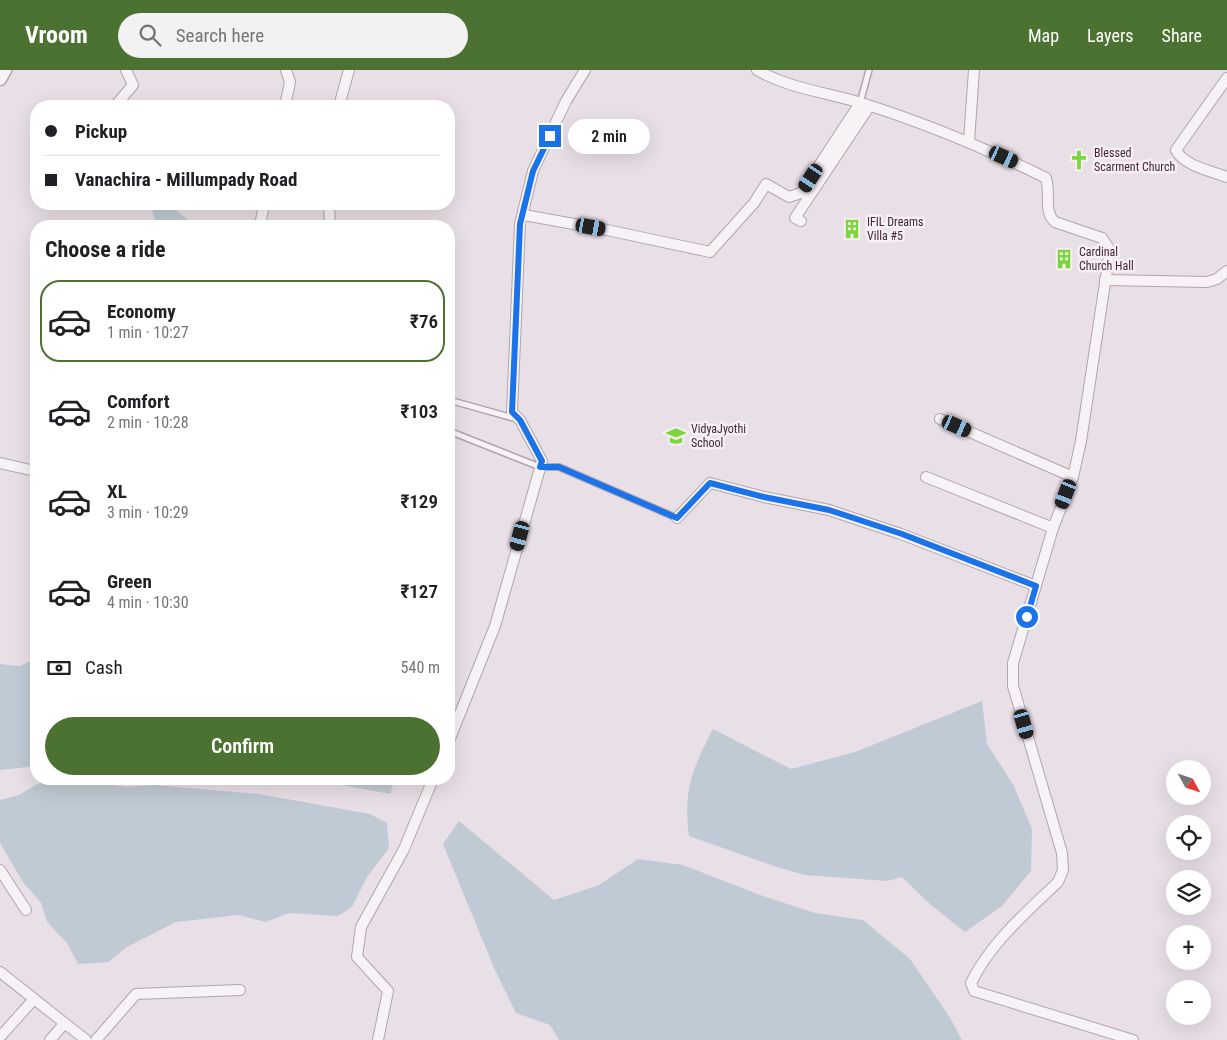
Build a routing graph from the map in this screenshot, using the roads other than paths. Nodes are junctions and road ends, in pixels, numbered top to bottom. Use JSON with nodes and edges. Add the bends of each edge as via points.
{"nodes":[{"id":1,"x":5,"y":70,"type":"edge"},
{"id":2,"x":126,"y":70,"type":"edge"},
{"id":3,"x":286,"y":70,"type":"edge"},
{"id":4,"x":349,"y":70,"type":"edge"},
{"id":5,"x":585,"y":70,"type":"edge"},
{"id":6,"x":757,"y":70,"type":"edge"},
{"id":7,"x":869,"y":70,"type":"edge"},
{"id":8,"x":974,"y":70,"type":"edge"},
{"id":9,"x":1227,"y":78,"type":"edge"},
{"id":10,"x":0,"y":79,"type":"edge"},
{"id":11,"x":120,"y":100,"type":"edge"},
{"id":12,"x":286,"y":100,"type":"edge"},
{"id":13,"x":340,"y":100,"type":"edge"},
{"id":14,"x":865,"y":105,"type":"junction"},
{"id":15,"x":969,"y":141,"type":"junction"},
{"id":16,"x":1227,"y":177,"type":"edge"},
{"id":17,"x":804,"y":197,"type":"junction"},
{"id":18,"x":524,"y":215,"type":"junction"},
{"id":19,"x":801,"y":221,"type":"dead end"},
{"id":20,"x":1227,"y":271,"type":"edge"},
{"id":21,"x":1105,"y":280,"type":"junction"},
{"id":22,"x":455,"y":402,"type":"edge"},
{"id":23,"x":940,"y":419,"type":"dead end"},
{"id":24,"x":520,"y":420,"type":"junction"},
{"id":25,"x":455,"y":433,"type":"edge"},
{"id":26,"x":0,"y":463,"type":"edge"},
{"id":27,"x":540,"y":467,"type":"junction"},
{"id":28,"x":30,"y":469,"type":"edge"},
{"id":29,"x":926,"y":477,"type":"dead end"},
{"id":30,"x":1073,"y":477,"type":"junction"},
{"id":31,"x":677,"y":518,"type":"joint"},
{"id":32,"x":1053,"y":528,"type":"junction"},
{"id":33,"x":1036,"y":586,"type":"junction"},
{"id":34,"x":455,"y":726,"type":"edge"},
{"id":35,"x":431,"y":785,"type":"edge"},
{"id":36,"x":0,"y":870,"type":"edge"},
{"id":37,"x":26,"y":910,"type":"dead end"},
{"id":38,"x":0,"y":972,"type":"edge"},
{"id":39,"x":240,"y":990,"type":"dead end"},
{"id":40,"x":34,"y":1000,"type":"junction"},
{"id":41,"x":64,"y":1024,"type":"junction"},
{"id":42,"x":0,"y":1037,"type":"edge"},
{"id":43,"x":50,"y":1040,"type":"edge"},
{"id":44,"x":86,"y":1040,"type":"edge"},
{"id":45,"x":96,"y":1040,"type":"edge"},
{"id":46,"x":378,"y":1040,"type":"edge"},
{"id":47,"x":1133,"y":1040,"type":"edge"}],
"edges":[{"from":1,"to":10,"type":"street"},
{"from":2,"to":11,"type":"street","via":[[133,84]]},
{"from":3,"to":12,"type":"street","via":[[290,82]]},
{"from":4,"to":13,"type":"street"},
{"from":5,"to":18,"type":"street","via":[[566,101],[533,171]]},
{"from":6,"to":14,"type":"street","via":[[786,84]]},
{"from":7,"to":14,"type":"lane"},
{"from":8,"to":15,"type":"street"},
{"from":9,"to":16,"type":"street","via":[[1176,150],[1179,156],[1190,162]]},
{"from":14,"to":15,"type":"street"},
{"from":14,"to":17,"type":"street"},
{"from":15,"to":21,"type":"street","via":[[1046,178],[1050,188],[1050,218],[1102,238],[1107,243],[1110,250]]},
{"from":17,"to":18,"type":"street","via":[[789,197],[766,184],[754,203],[710,252]]},
{"from":17,"to":19,"type":"street","via":[[794,218]]},
{"from":18,"to":24,"type":"street","via":[[520,224],[512,412]]},
{"from":20,"to":21,"type":"street","via":[[1207,282]]},
{"from":21,"to":30,"type":"street"},
{"from":22,"to":24,"type":"lane"},
{"from":23,"to":30,"type":"street"},
{"from":24,"to":27,"type":"street","via":[[542,461]]},
{"from":25,"to":27,"type":"lane"},
{"from":26,"to":28,"type":"street"},
{"from":27,"to":31,"type":"lane","via":[[559,467]]},
{"from":27,"to":34,"type":"street","via":[[495,626]]},
{"from":29,"to":32,"type":"street"},
{"from":30,"to":32,"type":"street"},
{"from":31,"to":33,"type":"street","via":[[710,483],[829,510],[902,534]]},
{"from":32,"to":33,"type":"street"},
{"from":33,"to":47,"type":"street","via":[[1013,663],[1013,686],[1062,854],[1063,870],[1058,882],[1000,938],[971,984],[974,991]]},
{"from":35,"to":46,"type":"street","via":[[404,849],[362,927],[357,957],[388,991]]},
{"from":36,"to":37,"type":"street"},
{"from":38,"to":40,"type":"street"},
{"from":39,"to":45,"type":"street","via":[[136,994]]},
{"from":40,"to":41,"type":"street"},
{"from":40,"to":42,"type":"street"},
{"from":41,"to":43,"type":"street"},
{"from":41,"to":44,"type":"street"}]}
